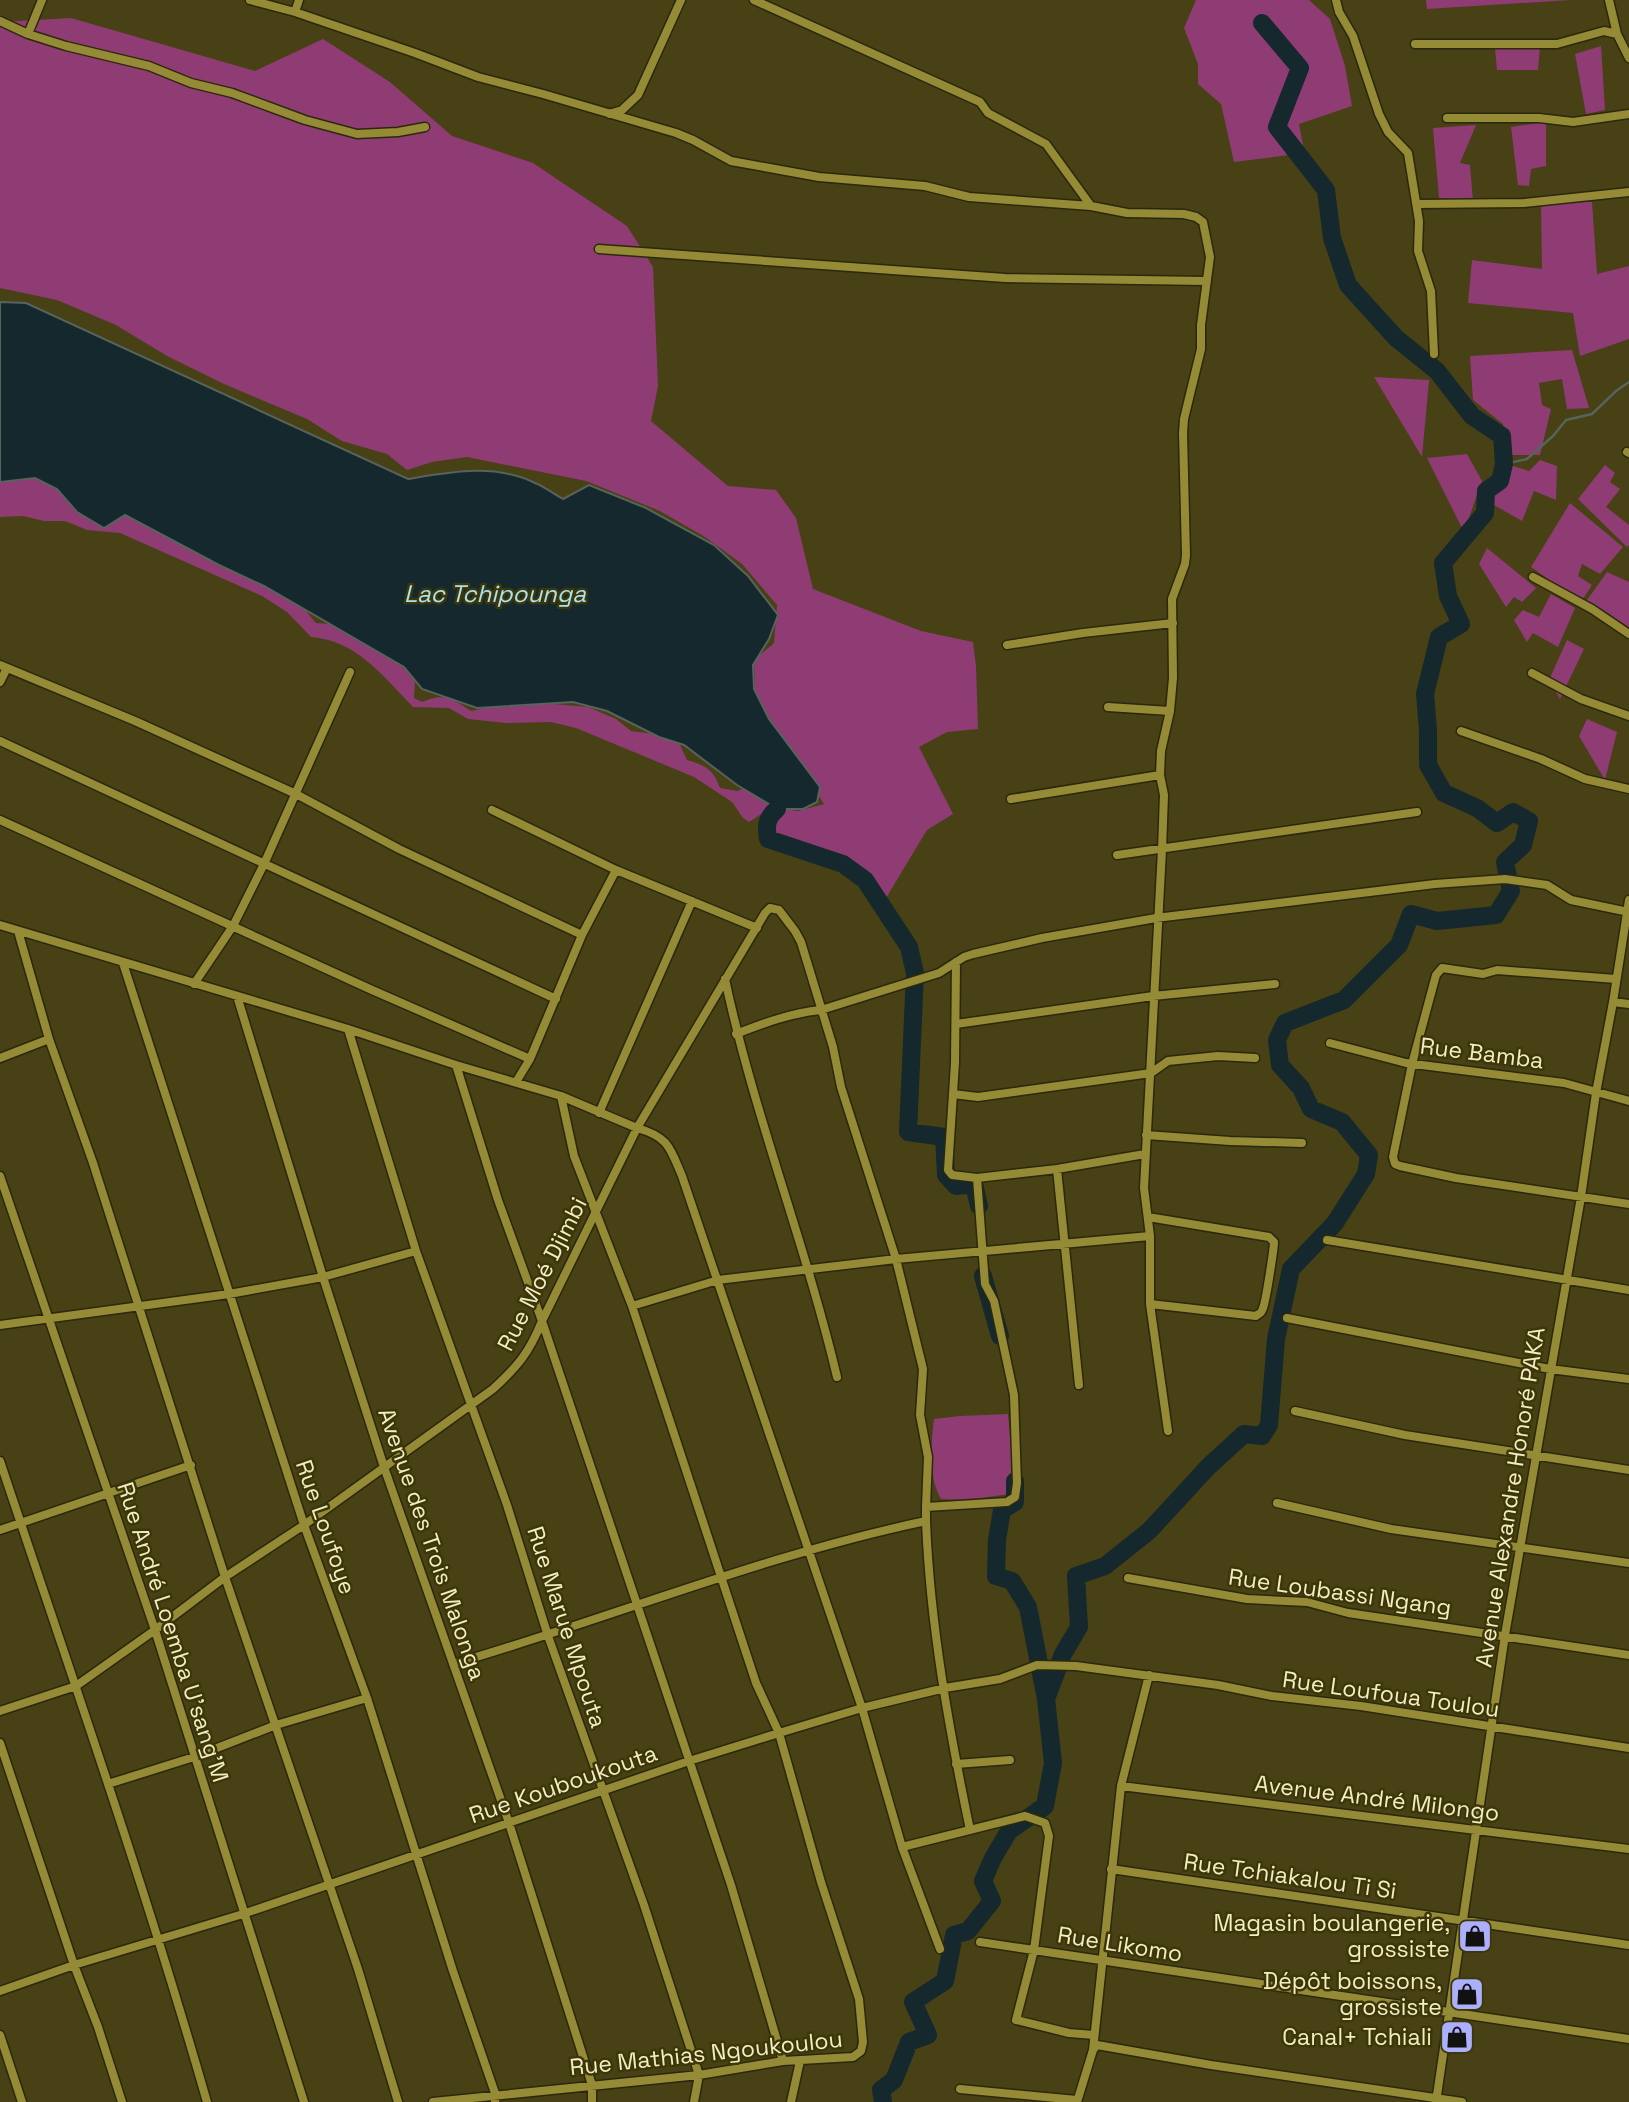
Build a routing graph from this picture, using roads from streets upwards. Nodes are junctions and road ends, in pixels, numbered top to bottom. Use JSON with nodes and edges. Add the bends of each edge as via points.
{"nodes":[{"id":1,"x":42,"y":0,"type":"edge"},
{"id":2,"x":250,"y":0,"type":"edge"},
{"id":3,"x":299,"y":0,"type":"edge"},
{"id":4,"x":681,"y":0,"type":"edge"},
{"id":5,"x":754,"y":0,"type":"edge"},
{"id":6,"x":1336,"y":0,"type":"edge"},
{"id":7,"x":1609,"y":0,"type":"edge"},
{"id":8,"x":295,"y":12,"type":"junction"},
{"id":9,"x":0,"y":21,"type":"edge"},
{"id":10,"x":28,"y":34,"type":"junction"},
{"id":11,"x":1618,"y":34,"type":"junction"},
{"id":12,"x":1415,"y":44,"type":"dead end"},
{"id":13,"x":1629,"y":58,"type":"edge"},
{"id":14,"x":609,"y":114,"type":"junction"},
{"id":15,"x":1629,"y":114,"type":"edge"},
{"id":16,"x":1447,"y":118,"type":"dead end"},
{"id":17,"x":425,"y":127,"type":"dead end"},
{"id":18,"x":1629,"y":192,"type":"edge"},
{"id":19,"x":1417,"y":205,"type":"junction"},
{"id":20,"x":1091,"y":206,"type":"junction"},
{"id":21,"x":599,"y":249,"type":"dead end"},
{"id":22,"x":1207,"y":281,"type":"junction"},
{"id":23,"x":1434,"y":354,"type":"dead end"},
{"id":24,"x":1533,"y":577,"type":"dead end"},
{"id":25,"x":1173,"y":623,"type":"junction"},
{"id":26,"x":1629,"y":634,"type":"edge"},
{"id":27,"x":1007,"y":645,"type":"dead end"},
{"id":28,"x":3,"y":666,"type":"edge"},
{"id":29,"x":350,"y":672,"type":"dead end"},
{"id":30,"x":1532,"y":673,"type":"dead end"},
{"id":31,"x":0,"y":682,"type":"edge"},
{"id":32,"x":1108,"y":707,"type":"dead end"},
{"id":33,"x":1170,"y":711,"type":"junction"},
{"id":34,"x":1629,"y":716,"type":"edge"},
{"id":35,"x":1461,"y":731,"type":"dead end"},
{"id":36,"x":0,"y":741,"type":"edge"},
{"id":37,"x":1160,"y":775,"type":"junction"},
{"id":38,"x":1629,"y":789,"type":"edge"},
{"id":39,"x":296,"y":794,"type":"junction"},
{"id":40,"x":1011,"y":799,"type":"dead end"},
{"id":41,"x":492,"y":810,"type":"dead end"},
{"id":42,"x":1417,"y":812,"type":"dead end"},
{"id":43,"x":0,"y":820,"type":"edge"},
{"id":44,"x":1161,"y":850,"type":"junction"},
{"id":45,"x":1117,"y":855,"type":"dead end"},
{"id":46,"x":264,"y":864,"type":"junction"},
{"id":47,"x":616,"y":870,"type":"junction"},
{"id":48,"x":1629,"y":900,"type":"edge"},
{"id":49,"x":692,"y":901,"type":"junction"},
{"id":50,"x":1628,"y":912,"type":"edge"},
{"id":51,"x":1156,"y":918,"type":"junction"},
{"id":52,"x":0,"y":925,"type":"edge"},
{"id":53,"x":233,"y":926,"type":"junction"},
{"id":54,"x":757,"y":928,"type":"junction"},
{"id":55,"x":18,"y":931,"type":"junction"},
{"id":56,"x":582,"y":935,"type":"junction"},
{"id":57,"x":956,"y":962,"type":"junction"},
{"id":58,"x":123,"y":963,"type":"junction"},
{"id":59,"x":724,"y":979,"type":"junction"},
{"id":60,"x":1616,"y":979,"type":"junction"},
{"id":61,"x":194,"y":984,"type":"junction"},
{"id":62,"x":1275,"y":984,"type":"dead end"},
{"id":63,"x":237,"y":996,"type":"junction"},
{"id":64,"x":1153,"y":996,"type":"junction"},
{"id":65,"x":556,"y":999,"type":"junction"},
{"id":66,"x":1613,"y":1002,"type":"junction"},
{"id":67,"x":1629,"y":1004,"type":"edge"},
{"id":68,"x":821,"y":1010,"type":"junction"},
{"id":69,"x":956,"y":1024,"type":"junction"},
{"id":70,"x":348,"y":1029,"type":"junction"},
{"id":71,"x":736,"y":1034,"type":"junction"},
{"id":72,"x":49,"y":1039,"type":"junction"},
{"id":73,"x":1330,"y":1043,"type":"dead end"},
{"id":74,"x":0,"y":1058,"type":"edge"},
{"id":75,"x":1255,"y":1058,"type":"dead end"},
{"id":76,"x":530,"y":1059,"type":"junction"},
{"id":77,"x":1412,"y":1064,"type":"junction"},
{"id":78,"x":457,"y":1065,"type":"junction"},
{"id":79,"x":1151,"y":1073,"type":"junction"},
{"id":80,"x":516,"y":1082,"type":"junction"},
{"id":81,"x":1596,"y":1093,"type":"junction"},
{"id":82,"x":953,"y":1094,"type":"junction"},
{"id":83,"x":561,"y":1096,"type":"junction"},
{"id":84,"x":1629,"y":1101,"type":"edge"},
{"id":85,"x":599,"y":1114,"type":"junction"},
{"id":86,"x":637,"y":1128,"type":"junction"},
{"id":87,"x":1146,"y":1135,"type":"junction"},
{"id":88,"x":1302,"y":1143,"type":"dead end"},
{"id":89,"x":1145,"y":1154,"type":"junction"},
{"id":90,"x":1057,"y":1169,"type":"junction"},
{"id":91,"x":0,"y":1176,"type":"edge"},
{"id":92,"x":977,"y":1178,"type":"junction"},
{"id":93,"x":1581,"y":1197,"type":"junction"},
{"id":94,"x":1629,"y":1204,"type":"edge"},
{"id":95,"x":596,"y":1212,"type":"junction"},
{"id":96,"x":1148,"y":1217,"type":"junction"},
{"id":97,"x":1150,"y":1236,"type":"junction"},
{"id":98,"x":1328,"y":1240,"type":"dead end"},
{"id":99,"x":1065,"y":1244,"type":"junction"},
{"id":100,"x":416,"y":1251,"type":"junction"},
{"id":101,"x":981,"y":1251,"type":"junction"},
{"id":102,"x":896,"y":1259,"type":"junction"},
{"id":103,"x":806,"y":1269,"type":"junction"},
{"id":104,"x":323,"y":1278,"type":"junction"},
{"id":105,"x":718,"y":1280,"type":"junction"},
{"id":106,"x":1565,"y":1281,"type":"junction"},
{"id":107,"x":1629,"y":1290,"type":"edge"},
{"id":108,"x":229,"y":1294,"type":"junction"},
{"id":109,"x":1150,"y":1304,"type":"junction"},
{"id":110,"x":138,"y":1305,"type":"junction"},
{"id":111,"x":632,"y":1306,"type":"junction"},
{"id":112,"x":48,"y":1318,"type":"junction"},
{"id":113,"x":1287,"y":1318,"type":"dead end"},
{"id":114,"x":542,"y":1321,"type":"junction"},
{"id":115,"x":0,"y":1325,"type":"edge"},
{"id":116,"x":1550,"y":1369,"type":"junction"},
{"id":117,"x":837,"y":1377,"type":"dead end"},
{"id":118,"x":1629,"y":1379,"type":"edge"},
{"id":119,"x":1079,"y":1385,"type":"dead end"},
{"id":120,"x":472,"y":1403,"type":"junction"},
{"id":121,"x":1295,"y":1410,"type":"dead end"},
{"id":122,"x":1168,"y":1431,"type":"dead end"},
{"id":123,"x":1537,"y":1454,"type":"junction"},
{"id":124,"x":0,"y":1461,"type":"edge"},
{"id":125,"x":191,"y":1465,"type":"junction"},
{"id":126,"x":384,"y":1467,"type":"junction"},
{"id":127,"x":1629,"y":1469,"type":"edge"},
{"id":128,"x":107,"y":1495,"type":"junction"},
{"id":129,"x":1277,"y":1503,"type":"dead end"},
{"id":130,"x":926,"y":1507,"type":"junction"},
{"id":131,"x":926,"y":1521,"type":"junction"},
{"id":132,"x":21,"y":1523,"type":"junction"},
{"id":133,"x":304,"y":1525,"type":"junction"},
{"id":134,"x":0,"y":1530,"type":"edge"},
{"id":135,"x":1520,"y":1547,"type":"junction"},
{"id":136,"x":811,"y":1550,"type":"junction"},
{"id":137,"x":1629,"y":1563,"type":"edge"},
{"id":138,"x":722,"y":1576,"type":"junction"},
{"id":139,"x":225,"y":1577,"type":"junction"},
{"id":140,"x":1128,"y":1577,"type":"dead end"},
{"id":141,"x":636,"y":1606,"type":"junction"},
{"id":142,"x":155,"y":1630,"type":"junction"},
{"id":143,"x":1505,"y":1635,"type":"junction"},
{"id":144,"x":548,"y":1636,"type":"junction"},
{"id":145,"x":1629,"y":1655,"type":"edge"},
{"id":146,"x":453,"y":1664,"type":"junction"},
{"id":147,"x":1149,"y":1675,"type":"junction"},
{"id":148,"x":76,"y":1686,"type":"junction"},
{"id":149,"x":945,"y":1688,"type":"junction"},
{"id":150,"x":367,"y":1698,"type":"junction"},
{"id":151,"x":862,"y":1708,"type":"junction"},
{"id":152,"x":0,"y":1711,"type":"edge"},
{"id":153,"x":276,"y":1725,"type":"junction"},
{"id":154,"x":1492,"y":1727,"type":"junction"},
{"id":155,"x":779,"y":1733,"type":"junction"},
{"id":156,"x":0,"y":1743,"type":"edge"},
{"id":157,"x":1629,"y":1748,"type":"edge"},
{"id":158,"x":194,"y":1756,"type":"junction"},
{"id":159,"x":1010,"y":1760,"type":"dead end"},
{"id":160,"x":688,"y":1761,"type":"junction"},
{"id":161,"x":956,"y":1765,"type":"junction"},
{"id":162,"x":108,"y":1784,"type":"junction"},
{"id":163,"x":1121,"y":1786,"type":"junction"},
{"id":164,"x":603,"y":1793,"type":"junction"},
{"id":165,"x":509,"y":1823,"type":"junction"},
{"id":166,"x":971,"y":1829,"type":"junction"},
{"id":167,"x":1476,"y":1830,"type":"junction"},
{"id":168,"x":902,"y":1847,"type":"junction"},
{"id":169,"x":1629,"y":1849,"type":"edge"},
{"id":170,"x":417,"y":1854,"type":"junction"},
{"id":171,"x":1111,"y":1870,"type":"junction"},
{"id":172,"x":329,"y":1884,"type":"junction"},
{"id":173,"x":243,"y":1914,"type":"junction"},
{"id":174,"x":1464,"y":1920,"type":"junction"},
{"id":175,"x":158,"y":1938,"type":"junction"},
{"id":176,"x":980,"y":1942,"type":"dead end"},
{"id":177,"x":1629,"y":1945,"type":"edge"},
{"id":178,"x":940,"y":1949,"type":"dead end"},
{"id":179,"x":1034,"y":1950,"type":"junction"},
{"id":180,"x":1102,"y":1961,"type":"junction"},
{"id":181,"x":75,"y":1965,"type":"junction"},
{"id":182,"x":0,"y":1991,"type":"edge"},
{"id":183,"x":1450,"y":2013,"type":"junction"},
{"id":184,"x":0,"y":2035,"type":"edge"},
{"id":185,"x":1094,"y":2035,"type":"junction"},
{"id":186,"x":1629,"y":2039,"type":"edge"},
{"id":187,"x":1093,"y":2050,"type":"junction"},
{"id":188,"x":783,"y":2061,"type":"junction"},
{"id":189,"x":800,"y":2061,"type":"junction"},
{"id":190,"x":699,"y":2075,"type":"junction"},
{"id":191,"x":592,"y":2085,"type":"junction"},
{"id":192,"x":960,"y":2088,"type":"dead end"},
{"id":193,"x":496,"y":2099,"type":"edge"},
{"id":194,"x":1436,"y":2100,"type":"edge"},
{"id":195,"x":1077,"y":2101,"type":"edge"},
{"id":196,"x":22,"y":2102,"type":"edge"},
{"id":197,"x":122,"y":2102,"type":"edge"},
{"id":198,"x":207,"y":2102,"type":"edge"},
{"id":199,"x":304,"y":2102,"type":"edge"},
{"id":200,"x":398,"y":2102,"type":"edge"},
{"id":201,"x":433,"y":2102,"type":"edge"},
{"id":202,"x":592,"y":2102,"type":"edge"},
{"id":203,"x":694,"y":2102,"type":"edge"},
{"id":204,"x":791,"y":2102,"type":"edge"},
{"id":205,"x":1462,"y":2102,"type":"edge"}],
"edges":[{"from":1,"to":10,"type":"street"},
{"from":2,"to":8,"type":"street"},
{"from":3,"to":8,"type":"street"},
{"from":4,"to":14,"type":"street","via":[[638,95],[622,110]]},
{"from":5,"to":20,"type":"street","via":[[979,102],[988,113],[1046,144]]},
{"from":6,"to":19,"type":"street","via":[[1379,114],[1388,132],[1408,153]]},
{"from":7,"to":11,"type":"street"},
{"from":8,"to":14,"type":"street","via":[[478,77]]},
{"from":9,"to":10,"type":"street"},
{"from":10,"to":17,"type":"street","via":[[149,66],[357,134]]},
{"from":11,"to":12,"type":"street","via":[[1604,31],[1557,44]]},
{"from":11,"to":13,"type":"street"},
{"from":14,"to":20,"type":"street","via":[[676,133],[731,161],[819,177],[925,186],[969,197]]},
{"from":15,"to":16,"type":"street","via":[[1573,122]]},
{"from":18,"to":19,"type":"street","via":[[1524,203]]},
{"from":19,"to":23,"type":"street","via":[[1418,251],[1431,291]]},
{"from":20,"to":22,"type":"street","via":[[1196,217],[1203,222],[1208,241]]},
{"from":21,"to":22,"type":"street","via":[[1005,278]]},
{"from":22,"to":25,"type":"street","via":[[1201,349],[1184,419],[1186,555],[1172,599]]},
{"from":24,"to":26,"type":"street"},
{"from":25,"to":27,"type":"street"},
{"from":25,"to":33,"type":"street"},
{"from":28,"to":31,"type":"street"},
{"from":28,"to":39,"type":"street"},
{"from":29,"to":39,"type":"street"},
{"from":30,"to":34,"type":"street","via":[[1581,699]]},
{"from":32,"to":33,"type":"street"},
{"from":33,"to":37,"type":"street"},
{"from":35,"to":38,"type":"street","via":[[1585,779]]},
{"from":36,"to":46,"type":"street"},
{"from":37,"to":40,"type":"street"},
{"from":37,"to":44,"type":"street","via":[[1164,795]]},
{"from":39,"to":46,"type":"street"},
{"from":39,"to":56,"type":"street","via":[[399,849]]},
{"from":41,"to":47,"type":"street"},
{"from":42,"to":44,"type":"street"},
{"from":43,"to":53,"type":"street"},
{"from":44,"to":45,"type":"street"},
{"from":44,"to":51,"type":"street"},
{"from":46,"to":53,"type":"street"},
{"from":46,"to":65,"type":"street"},
{"from":47,"to":49,"type":"street"},
{"from":47,"to":56,"type":"street"},
{"from":48,"to":50,"type":"street","name":"Avenue Alexandre Honoré PAKA"},
{"from":49,"to":54,"type":"street"},
{"from":49,"to":85,"type":"street"},
{"from":50,"to":51,"type":"street","via":[[1571,900],[1547,885],[1505,879]]},
{"from":50,"to":60,"type":"street","name":"Avenue Alexandre Honoré PAKA"},
{"from":51,"to":57,"type":"street","via":[[1042,938]]},
{"from":51,"to":64,"type":"street"},
{"from":52,"to":55,"type":"street"},
{"from":53,"to":61,"type":"street"},
{"from":53,"to":76,"type":"street"},
{"from":54,"to":59,"type":"street","name":"Rue Moé Djimbi"},
{"from":54,"to":68,"type":"street","via":[[770,908],[784,916],[800,942]]},
{"from":55,"to":58,"type":"street"},
{"from":55,"to":72,"type":"street"},
{"from":56,"to":65,"type":"street"},
{"from":57,"to":68,"type":"street","via":[[939,973]]},
{"from":57,"to":69,"type":"street"},
{"from":58,"to":61,"type":"street"},
{"from":58,"to":108,"type":"street","name":"Rue Loufoye"},
{"from":59,"to":71,"type":"street"},
{"from":59,"to":86,"type":"street","name":"Rue Moé Djimbi"},
{"from":60,"to":66,"type":"street","name":"Avenue Alexandre Honoré PAKA"},
{"from":60,"to":77,"type":"street","via":[[1442,968],[1436,975]]},
{"from":61,"to":63,"type":"street"},
{"from":62,"to":64,"type":"street"},
{"from":63,"to":70,"type":"street"},
{"from":63,"to":104,"type":"street","name":"Avenue des Trois Malonga"},
{"from":64,"to":69,"type":"street"},
{"from":64,"to":79,"type":"street"},
{"from":65,"to":76,"type":"street"},
{"from":66,"to":67,"type":"street"},
{"from":66,"to":81,"type":"street","name":"Avenue Alexandre Honoré PAKA"},
{"from":68,"to":71,"type":"street","via":[[772,1020]]},
{"from":68,"to":102,"type":"street"},
{"from":69,"to":82,"type":"street"},
{"from":70,"to":78,"type":"street"},
{"from":70,"to":100,"type":"street","name":"Rue Marue Mpouta"},
{"from":71,"to":103,"type":"street"},
{"from":72,"to":74,"type":"street"},
{"from":72,"to":110,"type":"street"},
{"from":73,"to":77,"type":"street","name":"Rue Bamba"},
{"from":75,"to":79,"type":"street","via":[[1168,1061]]},
{"from":76,"to":80,"type":"street"},
{"from":77,"to":81,"type":"street","name":"Rue Bamba","via":[[1564,1083]]},
{"from":77,"to":93,"type":"street","via":[[1396,1136],[1395,1164]]},
{"from":78,"to":80,"type":"street"},
{"from":78,"to":114,"type":"street","via":[[498,1200]]},
{"from":79,"to":82,"type":"street","via":[[978,1097]]},
{"from":79,"to":87,"type":"street"},
{"from":80,"to":83,"type":"street"},
{"from":81,"to":84,"type":"street","name":"Rue Bamba"},
{"from":81,"to":93,"type":"street","name":"Avenue Alexandre Honoré PAKA"},
{"from":82,"to":92,"type":"street","via":[[948,1170],[952,1175]]},
{"from":83,"to":85,"type":"street"},
{"from":83,"to":95,"type":"street","via":[[574,1156]]},
{"from":85,"to":86,"type":"street"},
{"from":86,"to":95,"type":"street","name":"Rue Moé Djimbi"},
{"from":86,"to":105,"type":"street","via":[[667,1142]]},
{"from":87,"to":88,"type":"street"},
{"from":87,"to":89,"type":"street"},
{"from":89,"to":90,"type":"street"},
{"from":89,"to":96,"type":"street"},
{"from":90,"to":92,"type":"street"},
{"from":90,"to":99,"type":"street"},
{"from":91,"to":112,"type":"street","name":"Rue André Loemba U'sang'M"},
{"from":92,"to":101,"type":"street"},
{"from":93,"to":94,"type":"street"},
{"from":93,"to":106,"type":"street","name":"Avenue Alexandre Honoré PAKA"},
{"from":95,"to":111,"type":"street"},
{"from":95,"to":114,"type":"street","name":"Rue Moé Djimbi"},
{"from":96,"to":97,"type":"street"},
{"from":96,"to":109,"type":"street","via":[[1269,1237],[1274,1242],[1265,1301],[1256,1316]]},
{"from":97,"to":99,"type":"street"},
{"from":97,"to":109,"type":"street"},
{"from":98,"to":106,"type":"street"},
{"from":99,"to":101,"type":"street"},
{"from":99,"to":119,"type":"street"},
{"from":100,"to":104,"type":"street"},
{"from":100,"to":120,"type":"street","name":"Rue Marue Mpouta"},
{"from":101,"to":102,"type":"street"},
{"from":101,"to":130,"type":"street","via":[[1014,1395],[1017,1494],[1007,1502]]},
{"from":102,"to":103,"type":"street"},
{"from":102,"to":130,"type":"street","via":[[923,1369],[920,1415],[928,1457]]},
{"from":103,"to":105,"type":"street"},
{"from":103,"to":117,"type":"street"},
{"from":104,"to":108,"type":"street"},
{"from":104,"to":126,"type":"street","name":"Avenue des Trois Malonga"},
{"from":105,"to":111,"type":"street"},
{"from":105,"to":136,"type":"street"},
{"from":106,"to":107,"type":"street"},
{"from":106,"to":116,"type":"street","name":"Avenue Alexandre Honoré PAKA"},
{"from":108,"to":110,"type":"street"},
{"from":108,"to":133,"type":"street","name":"Rue Loufoye"},
{"from":109,"to":122,"type":"street"},
{"from":110,"to":112,"type":"street"},
{"from":110,"to":125,"type":"street"},
{"from":111,"to":138,"type":"street"},
{"from":112,"to":115,"type":"street"},
{"from":112,"to":128,"type":"street","name":"Rue André Loemba U'sang'M"},
{"from":113,"to":116,"type":"street"},
{"from":114,"to":120,"type":"street","name":"Rue Moé Djimbi","via":[[515,1368]]},
{"from":114,"to":141,"type":"street"},
{"from":116,"to":118,"type":"street"},
{"from":116,"to":123,"type":"street","name":"Avenue Alexandre Honoré PAKA"},
{"from":120,"to":126,"type":"street","name":"Rue Moé Djimbi"},
{"from":120,"to":144,"type":"street","name":"Rue Marue Mpouta"},
{"from":121,"to":123,"type":"street","via":[[1405,1435]]},
{"from":123,"to":127,"type":"street"},
{"from":123,"to":135,"type":"street","name":"Avenue Alexandre Honoré PAKA"},
{"from":124,"to":132,"type":"street"},
{"from":125,"to":128,"type":"street"},
{"from":125,"to":139,"type":"street"},
{"from":126,"to":133,"type":"street","name":"Rue Moé Djimbi"},
{"from":126,"to":146,"type":"street","name":"Avenue des Trois Malonga"},
{"from":128,"to":132,"type":"street"},
{"from":128,"to":142,"type":"street","name":"Rue André Loemba U'sang'M"},
{"from":129,"to":135,"type":"street","via":[[1391,1529]]},
{"from":130,"to":131,"type":"street"},
{"from":131,"to":136,"type":"street"},
{"from":131,"to":149,"type":"street"},
{"from":132,"to":134,"type":"street"},
{"from":132,"to":148,"type":"street"},
{"from":133,"to":139,"type":"street","name":"Rue Moé Djimbi"},
{"from":133,"to":150,"type":"street","name":"Rue Loufoye"},
{"from":135,"to":137,"type":"street"},
{"from":135,"to":143,"type":"street","name":"Avenue Alexandre Honoré PAKA"},
{"from":136,"to":138,"type":"street"},
{"from":136,"to":151,"type":"street"},
{"from":138,"to":141,"type":"street"},
{"from":138,"to":155,"type":"street","via":[[755,1683]]},
{"from":139,"to":142,"type":"street","name":"Rue Moé Djimbi"},
{"from":139,"to":153,"type":"street"},
{"from":140,"to":143,"type":"street","name":"Rue Loubassi Ngang","via":[[1247,1599],[1307,1602],[1348,1613]]},
{"from":141,"to":144,"type":"street"},
{"from":141,"to":160,"type":"street"},
{"from":142,"to":148,"type":"street","name":"Rue Moé Djimbi"},
{"from":142,"to":158,"type":"street","name":"Rue André Loemba U'sang'M"},
{"from":143,"to":145,"type":"street","name":"Rue Loubassi Ngang"},
{"from":143,"to":154,"type":"street","name":"Avenue Alexandre Honoré PAKA"},
{"from":144,"to":146,"type":"street"},
{"from":144,"to":164,"type":"street","name":"Rue Marue Mpouta"},
{"from":146,"to":165,"type":"street","name":"Avenue des Trois Malonga"},
{"from":147,"to":149,"type":"street","name":"Rue Kouboukouta","via":[[1037,1665],[1000,1679]]},
{"from":147,"to":154,"type":"street","name":"Rue Loufoua Toulou"},
{"from":147,"to":163,"type":"street"},
{"from":148,"to":152,"type":"street","name":"Rue Moé Djimbi"},
{"from":148,"to":162,"type":"street"},
{"from":149,"to":151,"type":"street","name":"Rue Kouboukouta"},
{"from":149,"to":161,"type":"street"},
{"from":150,"to":153,"type":"street"},
{"from":150,"to":170,"type":"street","name":"Rue Loufoye"},
{"from":151,"to":155,"type":"street","name":"Rue Kouboukouta"},
{"from":151,"to":168,"type":"street"},
{"from":153,"to":158,"type":"street"},
{"from":153,"to":172,"type":"street"},
{"from":154,"to":157,"type":"street","name":"Rue Loufoua Toulou"},
{"from":154,"to":167,"type":"street","name":"Avenue Alexandre Honoré PAKA"},
{"from":155,"to":160,"type":"street","name":"Rue Kouboukouta"},
{"from":155,"to":189,"type":"street","name":"Rue Mathias Ngoukoulou","via":[[859,1999],[863,2042],[853,2057]]},
{"from":156,"to":181,"type":"street"},
{"from":158,"to":162,"type":"street"},
{"from":158,"to":173,"type":"street","name":"Rue André Loemba U'sang'M"},
{"from":159,"to":161,"type":"street"},
{"from":160,"to":164,"type":"street","name":"Rue Kouboukouta"},
{"from":160,"to":188,"type":"street","via":[[731,1885]]},
{"from":161,"to":166,"type":"street"},
{"from":162,"to":175,"type":"street"},
{"from":163,"to":167,"type":"street","name":"Avenue André Milongo"},
{"from":163,"to":171,"type":"street"},
{"from":164,"to":165,"type":"street","name":"Rue Kouboukouta"},
{"from":164,"to":190,"type":"street","name":"Rue Marue Mpouta"},
{"from":165,"to":170,"type":"street","name":"Rue Kouboukouta"},
{"from":165,"to":191,"type":"street","name":"Avenue des Trois Malonga"},
{"from":166,"to":168,"type":"street"},
{"from":166,"to":179,"type":"street","via":[[1025,1816],[1045,1823],[1049,1836]]},
{"from":167,"to":169,"type":"street","name":"Avenue André Milongo"},
{"from":167,"to":174,"type":"street","name":"Avenue Alexandre Honoré PAKA"},
{"from":168,"to":178,"type":"street"},
{"from":170,"to":172,"type":"street","name":"Rue Kouboukouta"},
{"from":170,"to":193,"type":"street","name":"Rue Loufoye"},
{"from":171,"to":174,"type":"street","name":"Rue Tchiakalou Ti Si"},
{"from":171,"to":180,"type":"street"},
{"from":172,"to":173,"type":"street","name":"Rue Kouboukouta"},
{"from":172,"to":200,"type":"street"},
{"from":173,"to":175,"type":"street","name":"Rue Kouboukouta"},
{"from":173,"to":199,"type":"street","name":"Rue André Loemba U'sang'M"},
{"from":174,"to":177,"type":"street","name":"Rue Tchiakalou Ti Si"},
{"from":174,"to":183,"type":"street","name":"Avenue Alexandre Honoré PAKA"},
{"from":175,"to":181,"type":"street","name":"Rue Kouboukouta"},
{"from":175,"to":198,"type":"street"},
{"from":176,"to":179,"type":"street","name":"Rue Likomo"},
{"from":179,"to":180,"type":"street","name":"Rue Likomo"},
{"from":179,"to":185,"type":"street","via":[[1016,2020]]},
{"from":180,"to":183,"type":"street","name":"Rue Likomo"},
{"from":180,"to":185,"type":"street"},
{"from":181,"to":182,"type":"street","name":"Rue Kouboukouta"},
{"from":181,"to":197,"type":"street"},
{"from":183,"to":186,"type":"street","name":"Rue Likomo"},
{"from":183,"to":194,"type":"street","name":"Avenue Alexandre Honoré PAKA"},
{"from":184,"to":196,"type":"street"},
{"from":185,"to":187,"type":"street"},
{"from":187,"to":194,"type":"street","via":[[1097,2045]]},
{"from":187,"to":195,"type":"street"},
{"from":188,"to":189,"type":"street","name":"Rue Mathias Ngoukoulou"},
{"from":188,"to":190,"type":"street","name":"Rue Mathias Ngoukoulou"},
{"from":189,"to":204,"type":"street"},
{"from":190,"to":191,"type":"street","name":"Rue Mathias Ngoukoulou"},
{"from":190,"to":203,"type":"street","name":"Rue Marue Mpouta"},
{"from":191,"to":193,"type":"street","name":"Rue Mathias Ngoukoulou"},
{"from":191,"to":202,"type":"street","name":"Avenue des Trois Malonga"},
{"from":192,"to":195,"type":"street"},
{"from":193,"to":201,"type":"street","name":"Rue Mathias Ngoukoulou"},
{"from":194,"to":205,"type":"street"}]}
